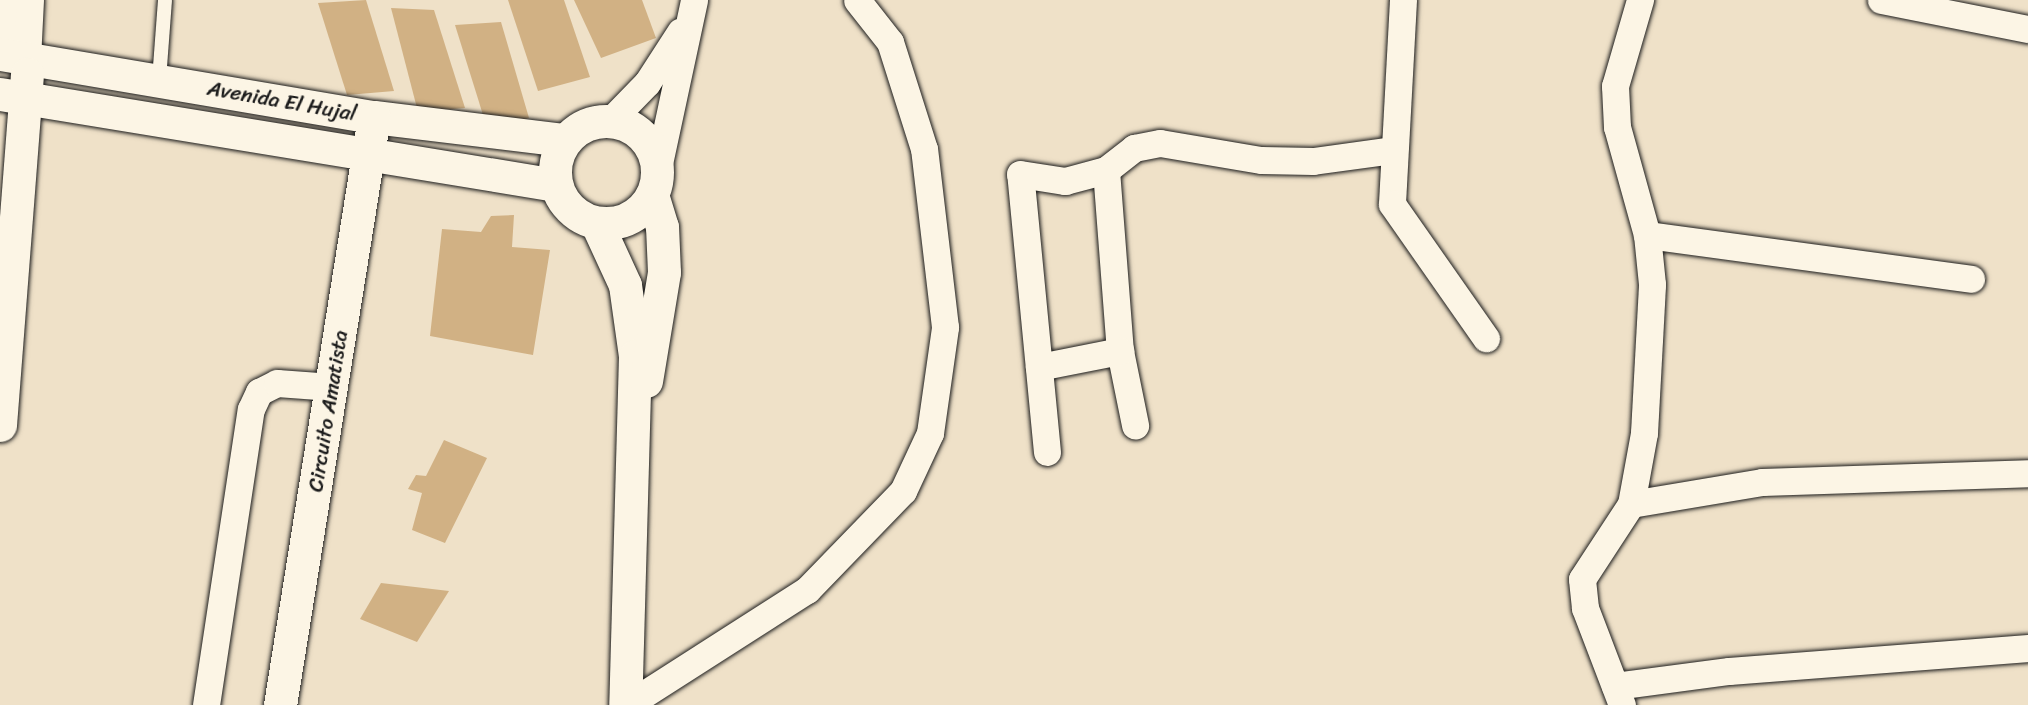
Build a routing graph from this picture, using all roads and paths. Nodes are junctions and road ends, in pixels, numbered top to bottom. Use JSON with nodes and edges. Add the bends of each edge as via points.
{"nodes":[{"id":1,"x":4,"y":0,"type":"edge"},
{"id":2,"x":30,"y":0,"type":"edge"},
{"id":3,"x":165,"y":0,"type":"edge"},
{"id":4,"x":857,"y":0,"type":"edge"},
{"id":5,"x":1403,"y":0,"type":"edge"},
{"id":6,"x":1640,"y":0,"type":"edge"},
{"id":7,"x":1881,"y":0,"type":"edge"},
{"id":8,"x":692,"y":8,"type":"edge"},
{"id":9,"x":2028,"y":29,"type":"edge"},
{"id":10,"x":9,"y":73,"type":"edge"},
{"id":11,"x":159,"y":80,"type":"junction"},
{"id":12,"x":374,"y":117,"type":"junction"},
{"id":13,"x":610,"y":121,"type":"junction"},
{"id":14,"x":565,"y":140,"type":"junction"},
{"id":15,"x":1392,"y":150,"type":"junction"},
{"id":16,"x":370,"y":152,"type":"junction"},
{"id":17,"x":1106,"y":170,"type":"junction"},
{"id":18,"x":654,"y":184,"type":"junction"},
{"id":19,"x":556,"y":185,"type":"junction"},
{"id":20,"x":597,"y":224,"type":"junction"},
{"id":21,"x":1647,"y":235,"type":"junction"},
{"id":22,"x":1971,"y":279,"type":"dead end"},
{"id":23,"x":1486,"y":338,"type":"dead end"},
{"id":24,"x":1120,"y":351,"type":"junction"},
{"id":25,"x":1039,"y":367,"type":"junction"},
{"id":26,"x":332,"y":387,"type":"junction"},
{"id":27,"x":1,"y":411,"type":"edge"},
{"id":28,"x":1135,"y":425,"type":"dead end"},
{"id":29,"x":634,"y":444,"type":"junction"},
{"id":30,"x":1047,"y":452,"type":"dead end"},
{"id":31,"x":2028,"y":473,"type":"edge"},
{"id":32,"x":1631,"y":504,"type":"junction"},
{"id":33,"x":2028,"y":648,"type":"edge"},
{"id":34,"x":1619,"y":696,"type":"edge"},
{"id":35,"x":206,"y":705,"type":"edge"},
{"id":36,"x":280,"y":705,"type":"edge"},
{"id":37,"x":626,"y":705,"type":"edge"}],
"edges":[{"from":1,"to":10,"type":"street"},
{"from":2,"to":10,"type":"street"},
{"from":3,"to":11,"type":"lane"},
{"from":4,"to":37,"type":"street","via":[[890,42],[924,148],[945,327],[930,433],[903,492],[807,590]]},
{"from":5,"to":15,"type":"street"},
{"from":6,"to":21,"type":"street","via":[[1615,86],[1617,127]]},
{"from":7,"to":9,"type":"street"},
{"from":8,"to":13,"type":"street","via":[[647,83]]},
{"from":8,"to":18,"type":"street"},
{"from":10,"to":11,"type":"street","name":"Avenida El Hujal"},
{"from":10,"to":16,"type":"street","name":"Avenida El Hujal"},
{"from":10,"to":27,"type":"street"},
{"from":11,"to":12,"type":"street","name":"Avenida El Hujal"},
{"from":12,"to":14,"type":"street","name":"Avenida El Hujal"},
{"from":12,"to":16,"type":"street","name":"Circuito Amatista"},
{"from":13,"to":14,"type":"street","via":[[585,124]]},
{"from":13,"to":18,"type":"street","via":[[634,129],[651,148]]},
{"from":14,"to":19,"type":"street","via":[[558,153]]},
{"from":15,"to":17,"type":"street","via":[[1313,161],[1271,160],[1160,143],[1134,148]]},
{"from":15,"to":23,"type":"street","via":[[1392,204]]},
{"from":16,"to":19,"type":"street","name":"Avenida El Hujal"},
{"from":16,"to":26,"type":"street","name":"Circuito Amatista"},
{"from":17,"to":24,"type":"street"},
{"from":17,"to":25,"type":"street","via":[[1065,181],[1020,174]]},
{"from":18,"to":20,"type":"street","via":[[623,220]]},
{"from":18,"to":29,"type":"street","via":[[662,227],[664,272]]},
{"from":19,"to":20,"type":"street","via":[[566,204]]},
{"from":20,"to":29,"type":"street","via":[[625,285],[635,356]]},
{"from":21,"to":22,"type":"street"},
{"from":21,"to":32,"type":"street","via":[[1652,284],[1644,433]]},
{"from":24,"to":25,"type":"street"},
{"from":24,"to":28,"type":"street"},
{"from":25,"to":30,"type":"street"},
{"from":26,"to":35,"type":"street","via":[[277,382],[259,392],[251,409]]},
{"from":26,"to":36,"type":"street","name":"Circuito Amatista"},
{"from":29,"to":37,"type":"street"},
{"from":31,"to":32,"type":"street","via":[[1762,482]]},
{"from":32,"to":34,"type":"street","via":[[1582,579],[1585,608]]},
{"from":33,"to":34,"type":"street","via":[[1729,671]]}]}
